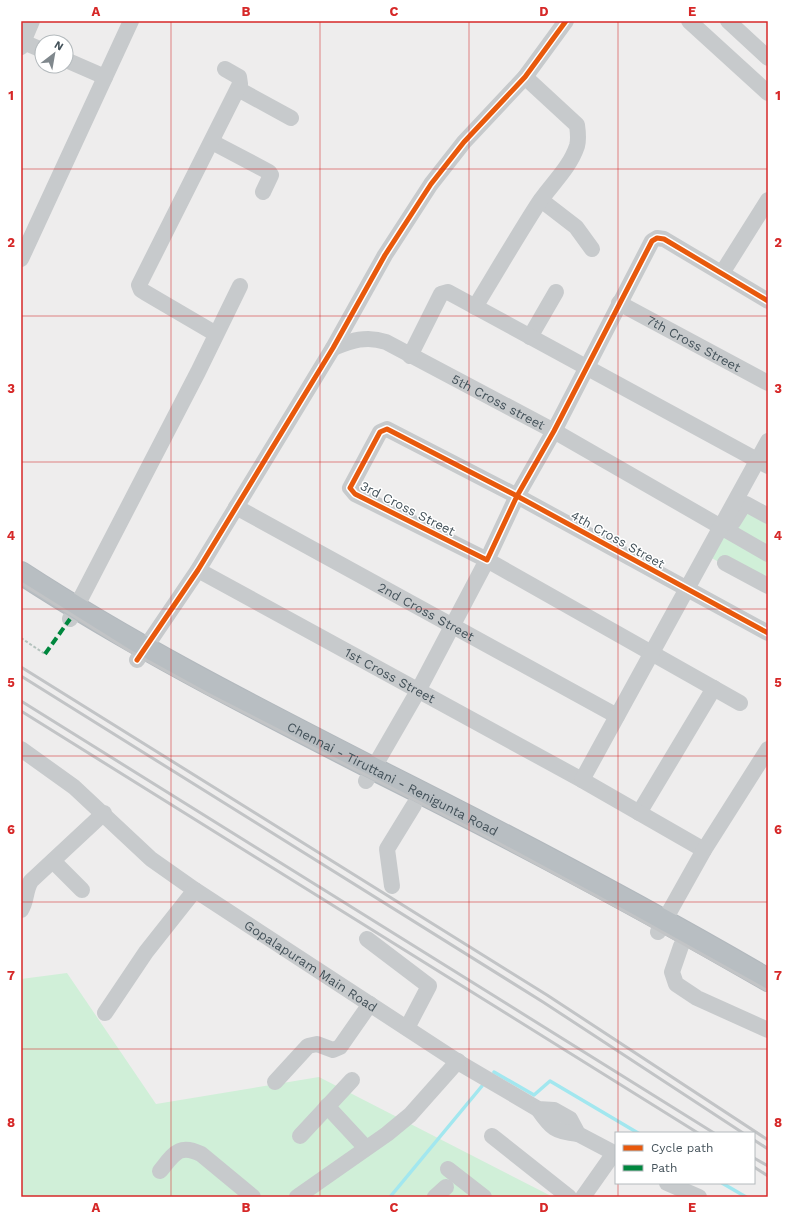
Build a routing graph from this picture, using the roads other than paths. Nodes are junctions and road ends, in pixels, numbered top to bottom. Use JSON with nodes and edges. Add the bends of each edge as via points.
{"nodes":[{"id":1,"x":32,"y":21,"type":"edge"},
{"id":2,"x":131,"y":21,"type":"edge"},
{"id":3,"x":566,"y":21,"type":"edge"},
{"id":4,"x":688,"y":21,"type":"edge"},
{"id":5,"x":728,"y":21,"type":"edge"},
{"id":6,"x":22,"y":44,"type":"edge"},
{"id":7,"x":34,"y":48,"type":"edge"},
{"id":8,"x":768,"y":58,"type":"edge"},
{"id":9,"x":74,"y":63,"type":"edge"},
{"id":10,"x":225,"y":69,"type":"dead end"},
{"id":11,"x":105,"y":77,"type":"junction"},
{"id":12,"x":525,"y":77,"type":"junction"},
{"id":13,"x":238,"y":89,"type":"junction"},
{"id":14,"x":768,"y":93,"type":"edge"},
{"id":15,"x":291,"y":118,"type":"dead end"},
{"id":16,"x":212,"y":142,"type":"junction"},
{"id":17,"x":263,"y":192,"type":"dead end"},
{"id":18,"x":541,"y":200,"type":"junction"},
{"id":19,"x":768,"y":200,"type":"edge"},
{"id":20,"x":592,"y":249,"type":"dead end"},
{"id":21,"x":21,"y":259,"type":"edge"},
{"id":22,"x":722,"y":273,"type":"junction"},
{"id":23,"x":240,"y":286,"type":"dead end"},
{"id":24,"x":556,"y":292,"type":"dead end"},
{"id":25,"x":768,"y":301,"type":"edge"},
{"id":26,"x":619,"y":303,"type":"junction"},
{"id":27,"x":475,"y":307,"type":"junction"},
{"id":28,"x":216,"y":334,"type":"junction"},
{"id":29,"x":530,"y":337,"type":"junction"},
{"id":30,"x":333,"y":348,"type":"junction"},
{"id":31,"x":410,"y":356,"type":"junction"},
{"id":32,"x":587,"y":369,"type":"junction"},
{"id":33,"x":768,"y":383,"type":"edge"},
{"id":34,"x":554,"y":431,"type":"junction"},
{"id":35,"x":768,"y":441,"type":"edge"},
{"id":36,"x":763,"y":463,"type":"edge"},
{"id":37,"x":458,"y":465,"type":"joint"},
{"id":38,"x":517,"y":496,"type":"junction"},
{"id":39,"x":236,"y":506,"type":"junction"},
{"id":40,"x":768,"y":516,"type":"edge"},
{"id":41,"x":724,"y":529,"type":"junction"},
{"id":42,"x":768,"y":554,"type":"edge"},
{"id":43,"x":487,"y":560,"type":"junction"},
{"id":44,"x":198,"y":570,"type":"junction"},
{"id":45,"x":21,"y":573,"type":"edge"},
{"id":46,"x":768,"y":586,"type":"edge"},
{"id":47,"x":21,"y":589,"type":"edge"},
{"id":48,"x":686,"y":589,"type":"junction"},
{"id":49,"x":73,"y":613,"type":"junction"},
{"id":50,"x":453,"y":625,"type":"junction"},
{"id":51,"x":768,"y":633,"type":"edge"},
{"id":52,"x":651,"y":653,"type":"junction"},
{"id":53,"x":141,"y":654,"type":"junction"},
{"id":54,"x":714,"y":688,"type":"junction"},
{"id":55,"x":418,"y":691,"type":"junction"},
{"id":56,"x":740,"y":703,"type":"dead end"},
{"id":57,"x":617,"y":716,"type":"junction"},
{"id":58,"x":21,"y":749,"type":"edge"},
{"id":59,"x":768,"y":749,"type":"edge"},
{"id":60,"x":370,"y":775,"type":"junction"},
{"id":61,"x":582,"y":780,"type":"junction"},
{"id":62,"x":414,"y":806,"type":"junction"},
{"id":63,"x":104,"y":813,"type":"junction"},
{"id":64,"x":639,"y":813,"type":"junction"},
{"id":65,"x":704,"y":850,"type":"junction"},
{"id":66,"x":53,"y":861,"type":"junction"},
{"id":67,"x":392,"y":886,"type":"dead end"},
{"id":68,"x":82,"y":890,"type":"dead end"},
{"id":69,"x":195,"y":890,"type":"junction"},
{"id":70,"x":21,"y":910,"type":"edge"},
{"id":71,"x":662,"y":926,"type":"junction"},
{"id":72,"x":367,"y":939,"type":"dead end"},
{"id":73,"x":681,"y":946,"type":"junction"},
{"id":74,"x":768,"y":983,"type":"edge"},
{"id":75,"x":370,"y":1004,"type":"junction"},
{"id":76,"x":105,"y":1013,"type":"dead end"},
{"id":77,"x":407,"y":1028,"type":"junction"},
{"id":78,"x":768,"y":1030,"type":"edge"},
{"id":79,"x":458,"y":1061,"type":"junction"},
{"id":80,"x":352,"y":1080,"type":"dead end"},
{"id":81,"x":275,"y":1082,"type":"dead end"},
{"id":82,"x":327,"y":1106,"type":"junction"},
{"id":83,"x":300,"y":1136,"type":"dead end"},
{"id":84,"x":492,"y":1136,"type":"dead end"},
{"id":85,"x":366,"y":1148,"type":"junction"},
{"id":86,"x":615,"y":1154,"type":"edge"},
{"id":87,"x":448,"y":1169,"type":"dead end"},
{"id":88,"x":160,"y":1171,"type":"dead end"},
{"id":89,"x":669,"y":1184,"type":"edge"},
{"id":90,"x":253,"y":1197,"type":"edge"},
{"id":91,"x":297,"y":1197,"type":"edge"},
{"id":92,"x":484,"y":1197,"type":"edge"},
{"id":93,"x":569,"y":1197,"type":"edge"},
{"id":94,"x":583,"y":1197,"type":"edge"},
{"id":95,"x":699,"y":1197,"type":"edge"}],
"edges":[{"from":1,"to":6,"type":"street"},
{"from":2,"to":11,"type":"street"},
{"from":3,"to":12,"type":"street"},
{"from":4,"to":14,"type":"street"},
{"from":5,"to":8,"type":"street"},
{"from":6,"to":7,"type":"street"},
{"from":9,"to":11,"type":"street"},
{"from":10,"to":13,"type":"street","via":[[241,79]]},
{"from":11,"to":21,"type":"street"},
{"from":12,"to":18,"type":"street","via":[[570,117],[579,133],[570,161]]},
{"from":12,"to":30,"type":"street","via":[[464,142],[431,184],[385,255]]},
{"from":13,"to":15,"type":"street"},
{"from":13,"to":16,"type":"street"},
{"from":16,"to":17,"type":"street","via":[[269,172],[270,176]]},
{"from":16,"to":28,"type":"street","via":[[139,285],[141,290]]},
{"from":18,"to":20,"type":"street","via":[[576,227]]},
{"from":18,"to":27,"type":"street"},
{"from":19,"to":22,"type":"street"},
{"from":22,"to":25,"type":"street"},
{"from":22,"to":26,"type":"street","via":[[664,238],[657,238],[649,245]]},
{"from":23,"to":28,"type":"street"},
{"from":24,"to":29,"type":"street"},
{"from":26,"to":32,"type":"street"},
{"from":26,"to":33,"type":"street","name":"7th Cross Street"},
{"from":27,"to":29,"type":"street"},
{"from":27,"to":31,"type":"street","via":[[448,292],[441,294]]},
{"from":28,"to":49,"type":"street"},
{"from":29,"to":32,"type":"street"},
{"from":30,"to":31,"type":"street","name":"5th Cross street","via":[[356,339],[375,338]]},
{"from":30,"to":39,"type":"street"},
{"from":31,"to":34,"type":"street","name":"5th Cross street"},
{"from":32,"to":34,"type":"street"},
{"from":32,"to":36,"type":"street"},
{"from":34,"to":38,"type":"street"},
{"from":34,"to":41,"type":"street","name":"5th Cross street"},
{"from":35,"to":36,"type":"street"},
{"from":36,"to":41,"type":"street"},
{"from":37,"to":38,"type":"street","name":"4th Cross Street"},
{"from":37,"to":43,"type":"street","name":"3rd Cross Street","via":[[384,429],[380,432],[350,491]]},
{"from":38,"to":43,"type":"street"},
{"from":38,"to":48,"type":"street","name":"4th Cross Street"},
{"from":39,"to":44,"type":"street"},
{"from":39,"to":50,"type":"street","name":"2nd Cross Street"},
{"from":40,"to":41,"type":"street","via":[[746,504]]},
{"from":41,"to":42,"type":"street","name":"5th Cross street"},
{"from":41,"to":46,"type":"street","via":[[721,556]]},
{"from":41,"to":48,"type":"street"},
{"from":43,"to":50,"type":"street"},
{"from":43,"to":52,"type":"street"},
{"from":44,"to":53,"type":"street"},
{"from":44,"to":55,"type":"street","name":"1st Cross Street"},
{"from":45,"to":49,"type":"highway","name":"Chennai - Tiruttani - Renigunta Road"},
{"from":47,"to":49,"type":"highway","name":"Chennai - Tiruttani - Renigunta Road"},
{"from":48,"to":51,"type":"street","name":"4th Cross Street"},
{"from":48,"to":52,"type":"street"},
{"from":49,"to":53,"type":"highway","name":"Chennai - Tiruttani - Renigunta Road"},
{"from":50,"to":55,"type":"street"},
{"from":50,"to":57,"type":"street","name":"2nd Cross Street"},
{"from":52,"to":54,"type":"street"},
{"from":52,"to":57,"type":"street"},
{"from":53,"to":60,"type":"highway","name":"Chennai - Tiruttani - Renigunta Road","via":[[237,715]]},
{"from":54,"to":56,"type":"street"},
{"from":54,"to":64,"type":"street"},
{"from":55,"to":60,"type":"street"},
{"from":55,"to":61,"type":"street","name":"1st Cross Street"},
{"from":57,"to":61,"type":"street"},
{"from":58,"to":63,"type":"street","name":"Gopalapuram Main Road","via":[[74,787]]},
{"from":59,"to":65,"type":"street"},
{"from":60,"to":62,"type":"highway","name":"Chennai - Tiruttani - Renigunta Road"},
{"from":60,"to":71,"type":"highway","name":"Chennai - Tiruttani - Renigunta Road"},
{"from":61,"to":64,"type":"street","name":"1st Cross Street"},
{"from":62,"to":67,"type":"street","via":[[387,849]]},
{"from":62,"to":71,"type":"highway","name":"Chennai - Tiruttani - Renigunta Road"},
{"from":63,"to":66,"type":"street"},
{"from":63,"to":69,"type":"street","name":"Gopalapuram Main Road","via":[[151,859]]},
{"from":64,"to":65,"type":"street","name":"1st Cross Street"},
{"from":65,"to":71,"type":"street"},
{"from":66,"to":68,"type":"street"},
{"from":66,"to":70,"type":"street","via":[[31,880]]},
{"from":69,"to":75,"type":"street","name":"Gopalapuram Main Road"},
{"from":69,"to":76,"type":"street","via":[[146,952]]},
{"from":71,"to":73,"type":"highway","name":"Chennai - Tiruttani - Renigunta Road"},
{"from":71,"to":74,"type":"highway","name":"Chennai - Tiruttani - Renigunta Road"},
{"from":72,"to":77,"type":"street","via":[[429,986]]},
{"from":73,"to":74,"type":"highway","name":"Chennai - Tiruttani - Renigunta Road"},
{"from":73,"to":78,"type":"street","via":[[672,972],[676,984],[697,998]]},
{"from":75,"to":77,"type":"street","name":"Gopalapuram Main Road"},
{"from":75,"to":81,"type":"street","via":[[340,1047],[333,1050],[317,1044],[308,1046]]},
{"from":77,"to":79,"type":"street","name":"Gopalapuram Main Road"},
{"from":79,"to":85,"type":"street","via":[[410,1115]]},
{"from":79,"to":86,"type":"street","name":"Gopalapuram Main Road","via":[[538,1109],[550,1125],[561,1132],[578,1134]]},
{"from":80,"to":82,"type":"street"},
{"from":82,"to":83,"type":"street"},
{"from":82,"to":85,"type":"street"},
{"from":84,"to":93,"type":"street"},
{"from":85,"to":91,"type":"street"},
{"from":86,"to":94,"type":"street"},
{"from":87,"to":92,"type":"street"},
{"from":88,"to":90,"type":"street","via":[[175,1152],[192,1149]]},
{"from":89,"to":95,"type":"street"}]}
